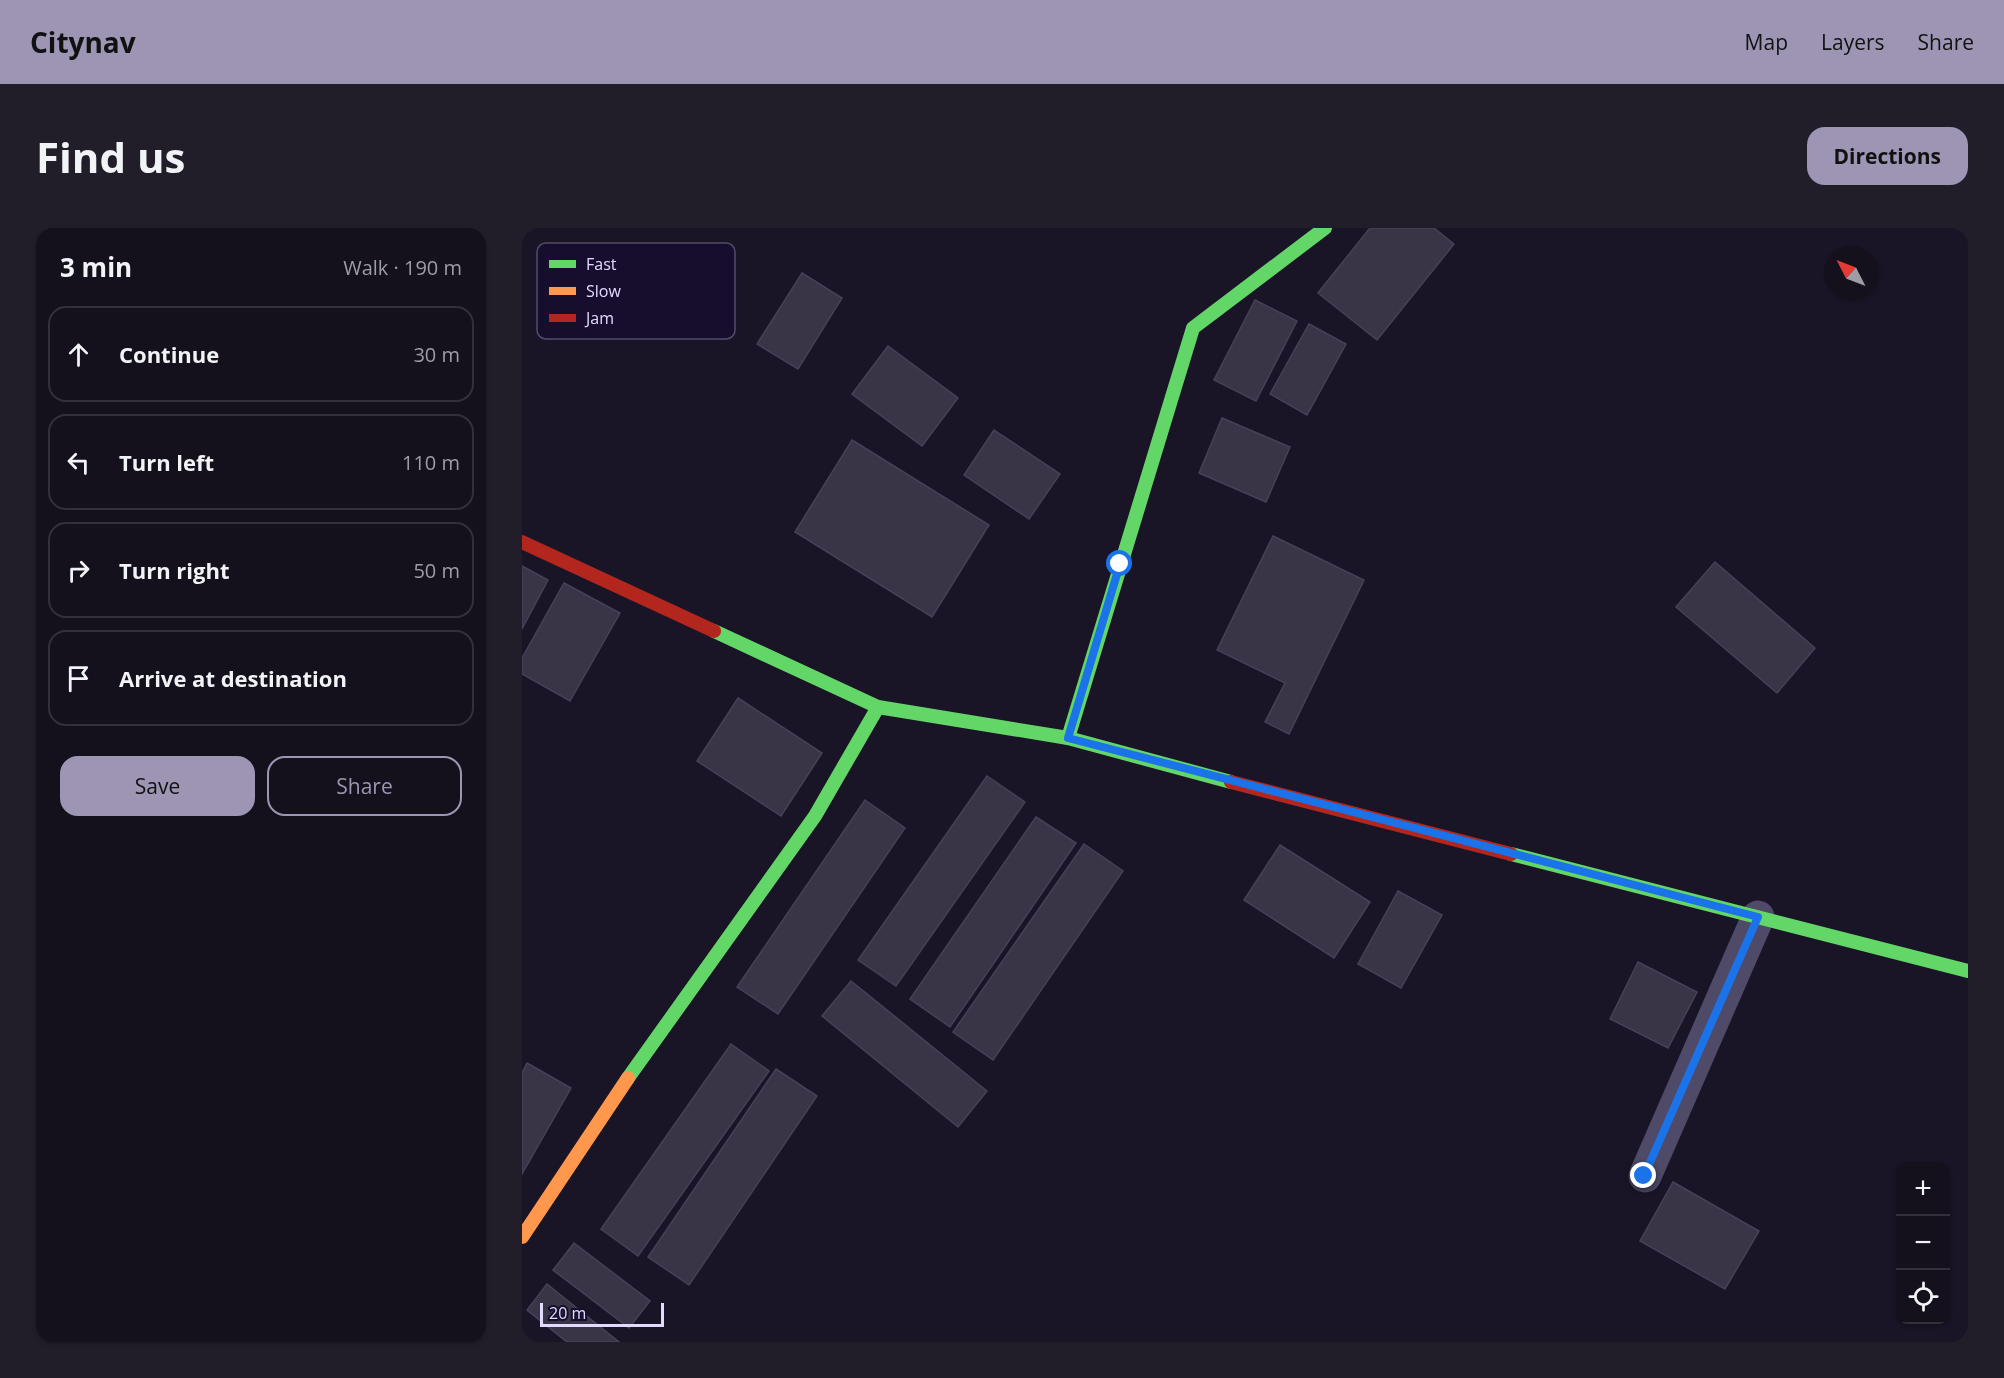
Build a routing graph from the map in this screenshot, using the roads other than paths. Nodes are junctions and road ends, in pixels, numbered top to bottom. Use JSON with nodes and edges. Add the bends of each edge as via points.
{"nodes":[{"id":1,"x":1325,"y":228,"type":"edge"},
{"id":2,"x":522,"y":542,"type":"edge"},
{"id":3,"x":878,"y":707,"type":"junction"},
{"id":4,"x":1068,"y":738,"type":"junction"},
{"id":5,"x":1758,"y":917,"type":"junction"},
{"id":6,"x":1968,"y":971,"type":"edge"},
{"id":7,"x":1644,"y":1176,"type":"dead end"},
{"id":8,"x":522,"y":1237,"type":"edge"}],
"edges":[{"from":1,"to":4,"type":"main road","via":[[1193,328]]},
{"from":2,"to":3,"type":"main road"},
{"from":3,"to":4,"type":"main road"},
{"from":3,"to":8,"type":"main road","via":[[815,816],[617,1094]]},
{"from":4,"to":5,"type":"main road"},
{"from":5,"to":6,"type":"main road"},
{"from":5,"to":7,"type":"street"}]}
